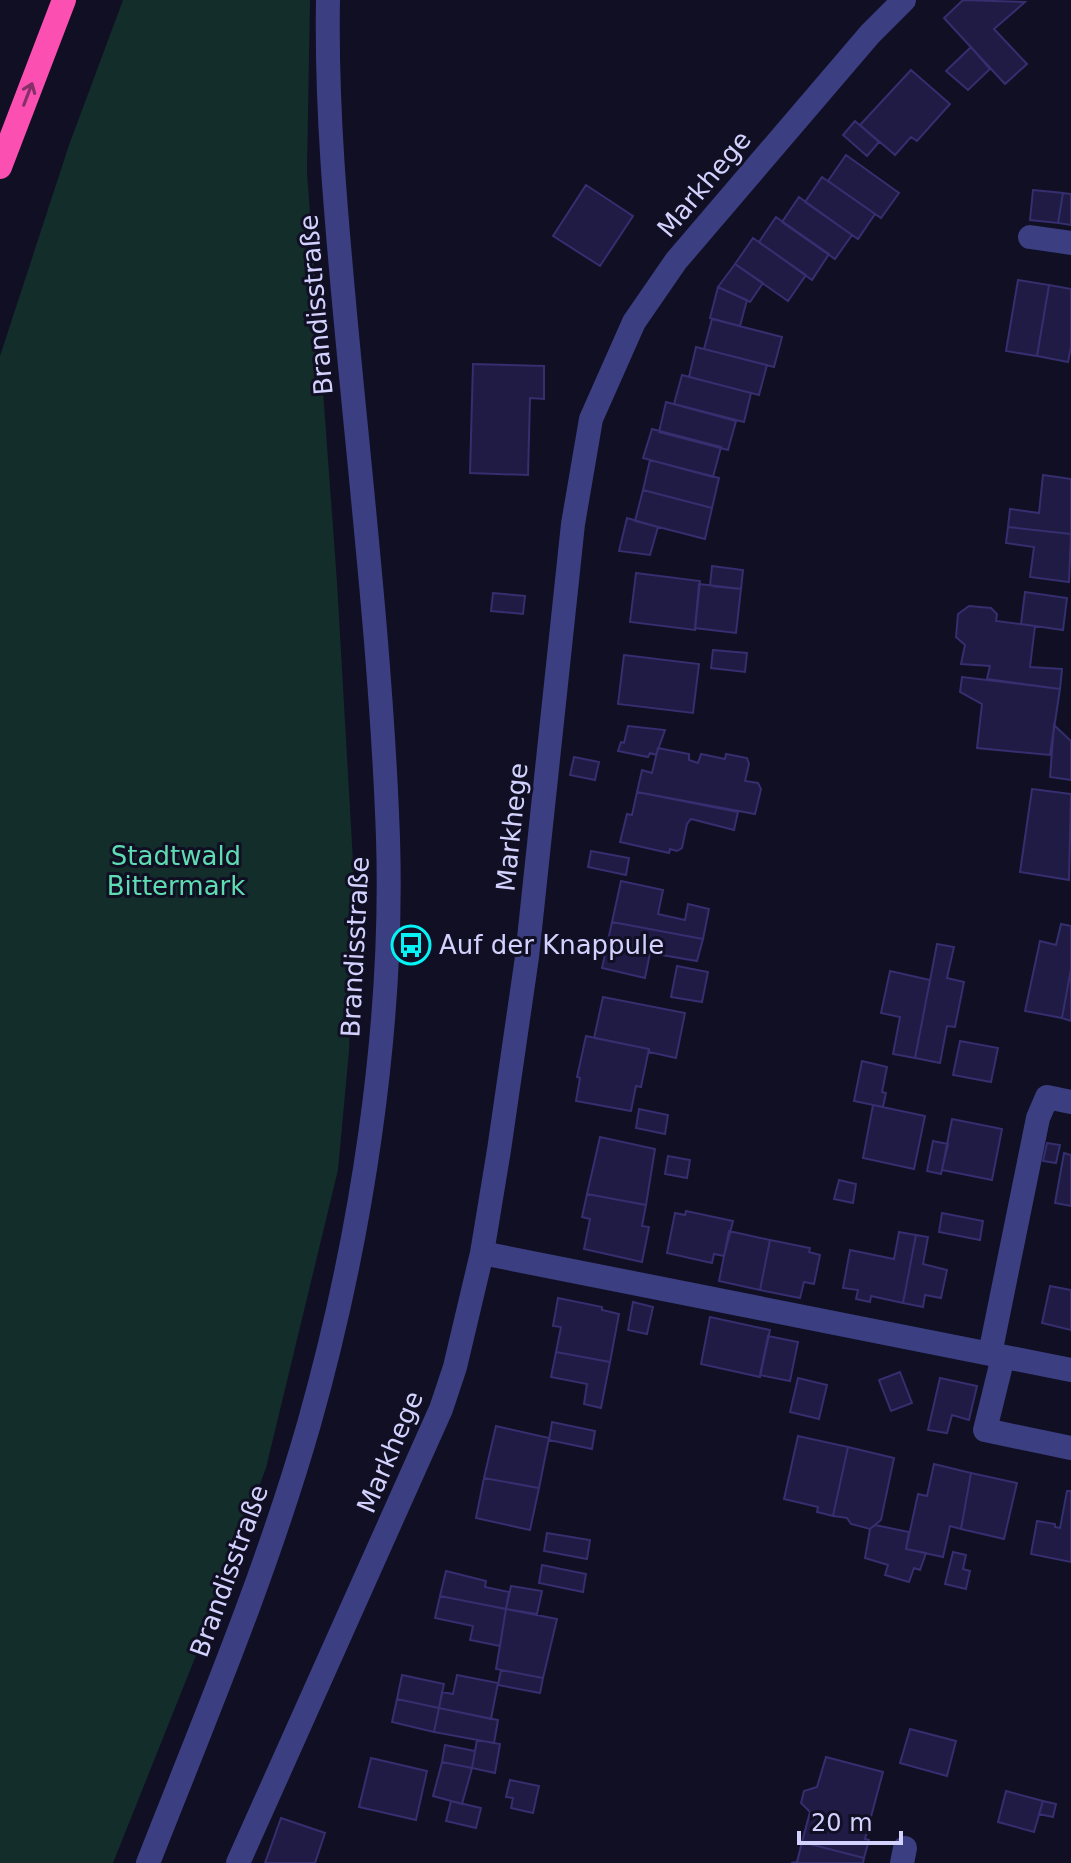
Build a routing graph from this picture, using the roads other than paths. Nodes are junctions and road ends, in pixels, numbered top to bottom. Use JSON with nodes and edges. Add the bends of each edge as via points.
{"nodes":[{"id":1,"x":64,"y":0,"type":"edge"},
{"id":2,"x":328,"y":0,"type":"edge"},
{"id":3,"x":904,"y":0,"type":"edge"},
{"id":4,"x":0,"y":167,"type":"edge"},
{"id":5,"x":1030,"y":237,"type":"dead end"},
{"id":6,"x":1071,"y":243,"type":"edge"},
{"id":7,"x":1071,"y":1102,"type":"edge"},
{"id":8,"x":482,"y":1253,"type":"junction"},
{"id":9,"x":996,"y":1356,"type":"junction"},
{"id":10,"x":1071,"y":1370,"type":"edge"},
{"id":11,"x":1071,"y":1448,"type":"edge"},
{"id":12,"x":148,"y":1863,"type":"edge"},
{"id":13,"x":238,"y":1863,"type":"edge"}],
"edges":[{"from":4,"to":1,"type":"highway","one_way":true},
{"from":2,"to":12,"type":"street","name":"Brandisstraße","via":[[333,180],[375,632],[388,841],[376,1085],[337,1313],[309,1424],[233,1648]]},
{"from":3,"to":8,"type":"street","name":"Markhege","via":[[676,261],[634,322],[591,419],[573,524],[527,957]]},
{"from":5,"to":6,"type":"street"},
{"from":7,"to":9,"type":"street","via":[[1047,1097],[1038,1118]]},
{"from":8,"to":9,"type":"street"},
{"from":8,"to":13,"type":"street","name":"Markhege","via":[[441,1409]]},
{"from":9,"to":10,"type":"street"},
{"from":9,"to":11,"type":"street","via":[[985,1430]]}]}
